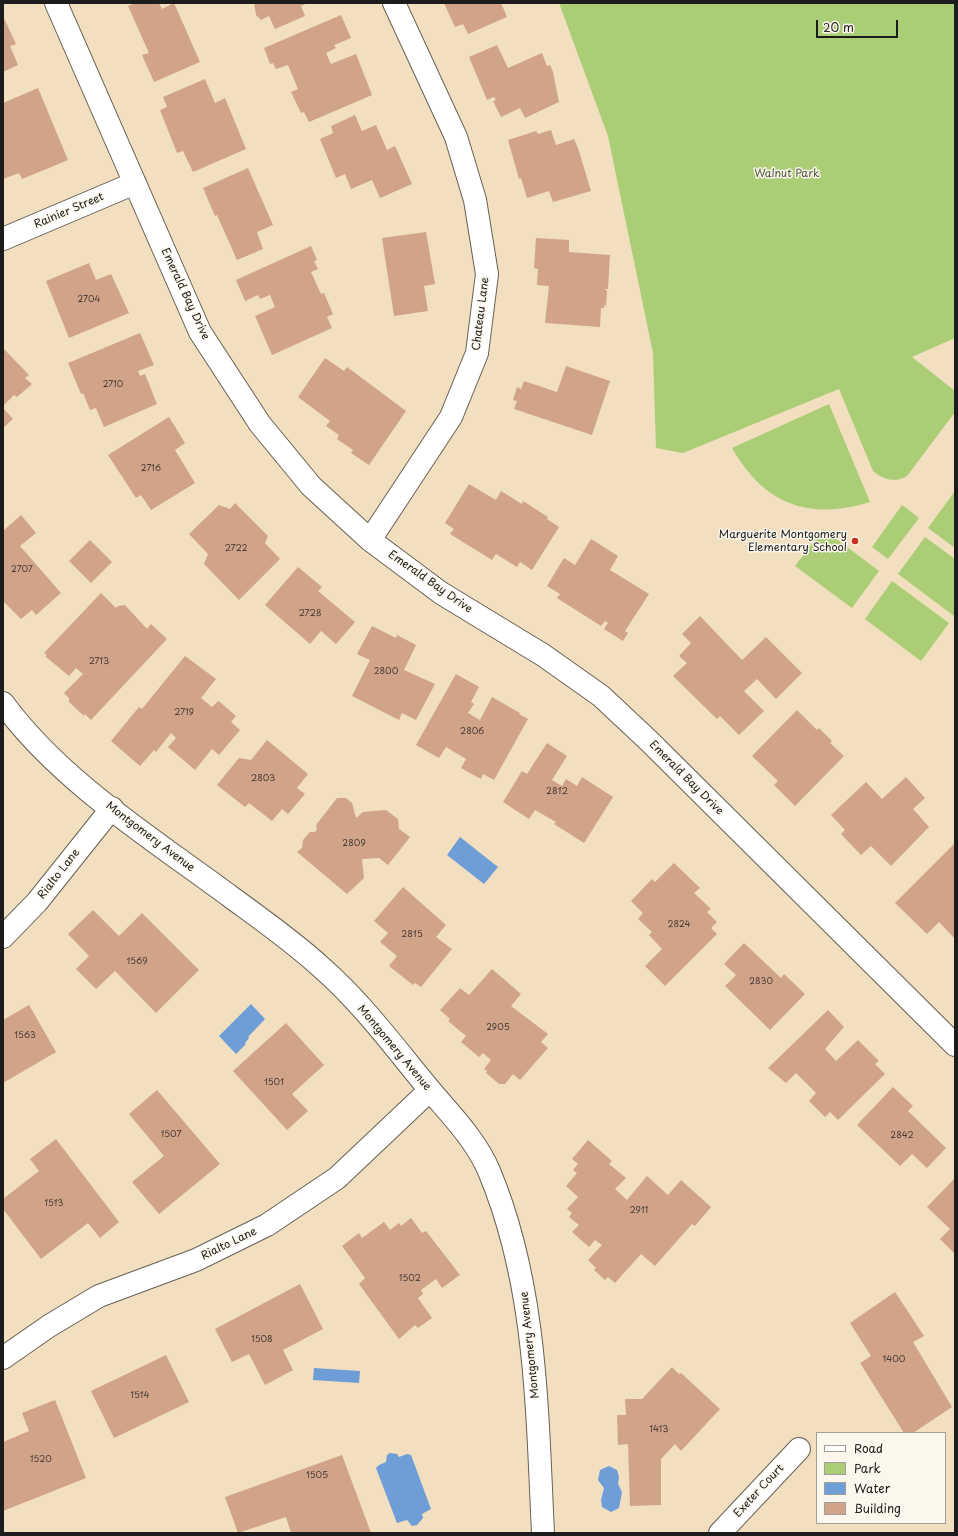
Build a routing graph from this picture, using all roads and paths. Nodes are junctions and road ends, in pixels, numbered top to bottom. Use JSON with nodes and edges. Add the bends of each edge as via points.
{"nodes":[{"id":1,"x":56,"y":3,"type":"edge"},
{"id":2,"x":394,"y":3,"type":"edge"},
{"id":3,"x":135,"y":184,"type":"junction"},
{"id":4,"x":3,"y":239,"type":"edge"},
{"id":5,"x":370,"y":540,"type":"junction"},
{"id":6,"x":3,"y":703,"type":"edge"},
{"id":7,"x":112,"y":808,"type":"junction"},
{"id":8,"x":3,"y":937,"type":"edge"},
{"id":9,"x":955,"y":1046,"type":"edge"},
{"id":10,"x":430,"y":1090,"type":"junction"},
{"id":11,"x":3,"y":1358,"type":"edge"},
{"id":12,"x":799,"y":1449,"type":"dead end"},
{"id":13,"x":543,"y":1533,"type":"edge"},
{"id":14,"x":720,"y":1533,"type":"edge"}],
"edges":[{"from":1,"to":3,"type":"street","name":"Emerald Bay Drive"},
{"from":2,"to":5,"type":"street","name":"Chateau Lane","via":[[456,137],[475,200],[487,274],[477,352],[451,417]]},
{"from":3,"to":4,"type":"street","name":"Rainier Street"},
{"from":3,"to":5,"type":"street","name":"Emerald Bay Drive","via":[[200,332],[260,424],[311,486]]},
{"from":5,"to":9,"type":"street","name":"Emerald Bay Drive","via":[[441,593],[543,656],[601,696]]},
{"from":6,"to":7,"type":"street","name":"Montgomery Avenue","via":[[58,764]]},
{"from":7,"to":8,"type":"street","name":"Rialto Lane","via":[[37,902]]},
{"from":7,"to":10,"type":"street","name":"Montgomery Avenue","via":[[323,968],[381,1029]]},
{"from":10,"to":11,"type":"street","name":"Rialto Lane","via":[[336,1178],[267,1225],[196,1260],[99,1296]]},
{"from":10,"to":13,"type":"street","name":"Montgomery Avenue","via":[[464,1129],[488,1168],[512,1238],[528,1312],[536,1389]]},
{"from":12,"to":14,"type":"street","name":"Exeter Court"}]}
